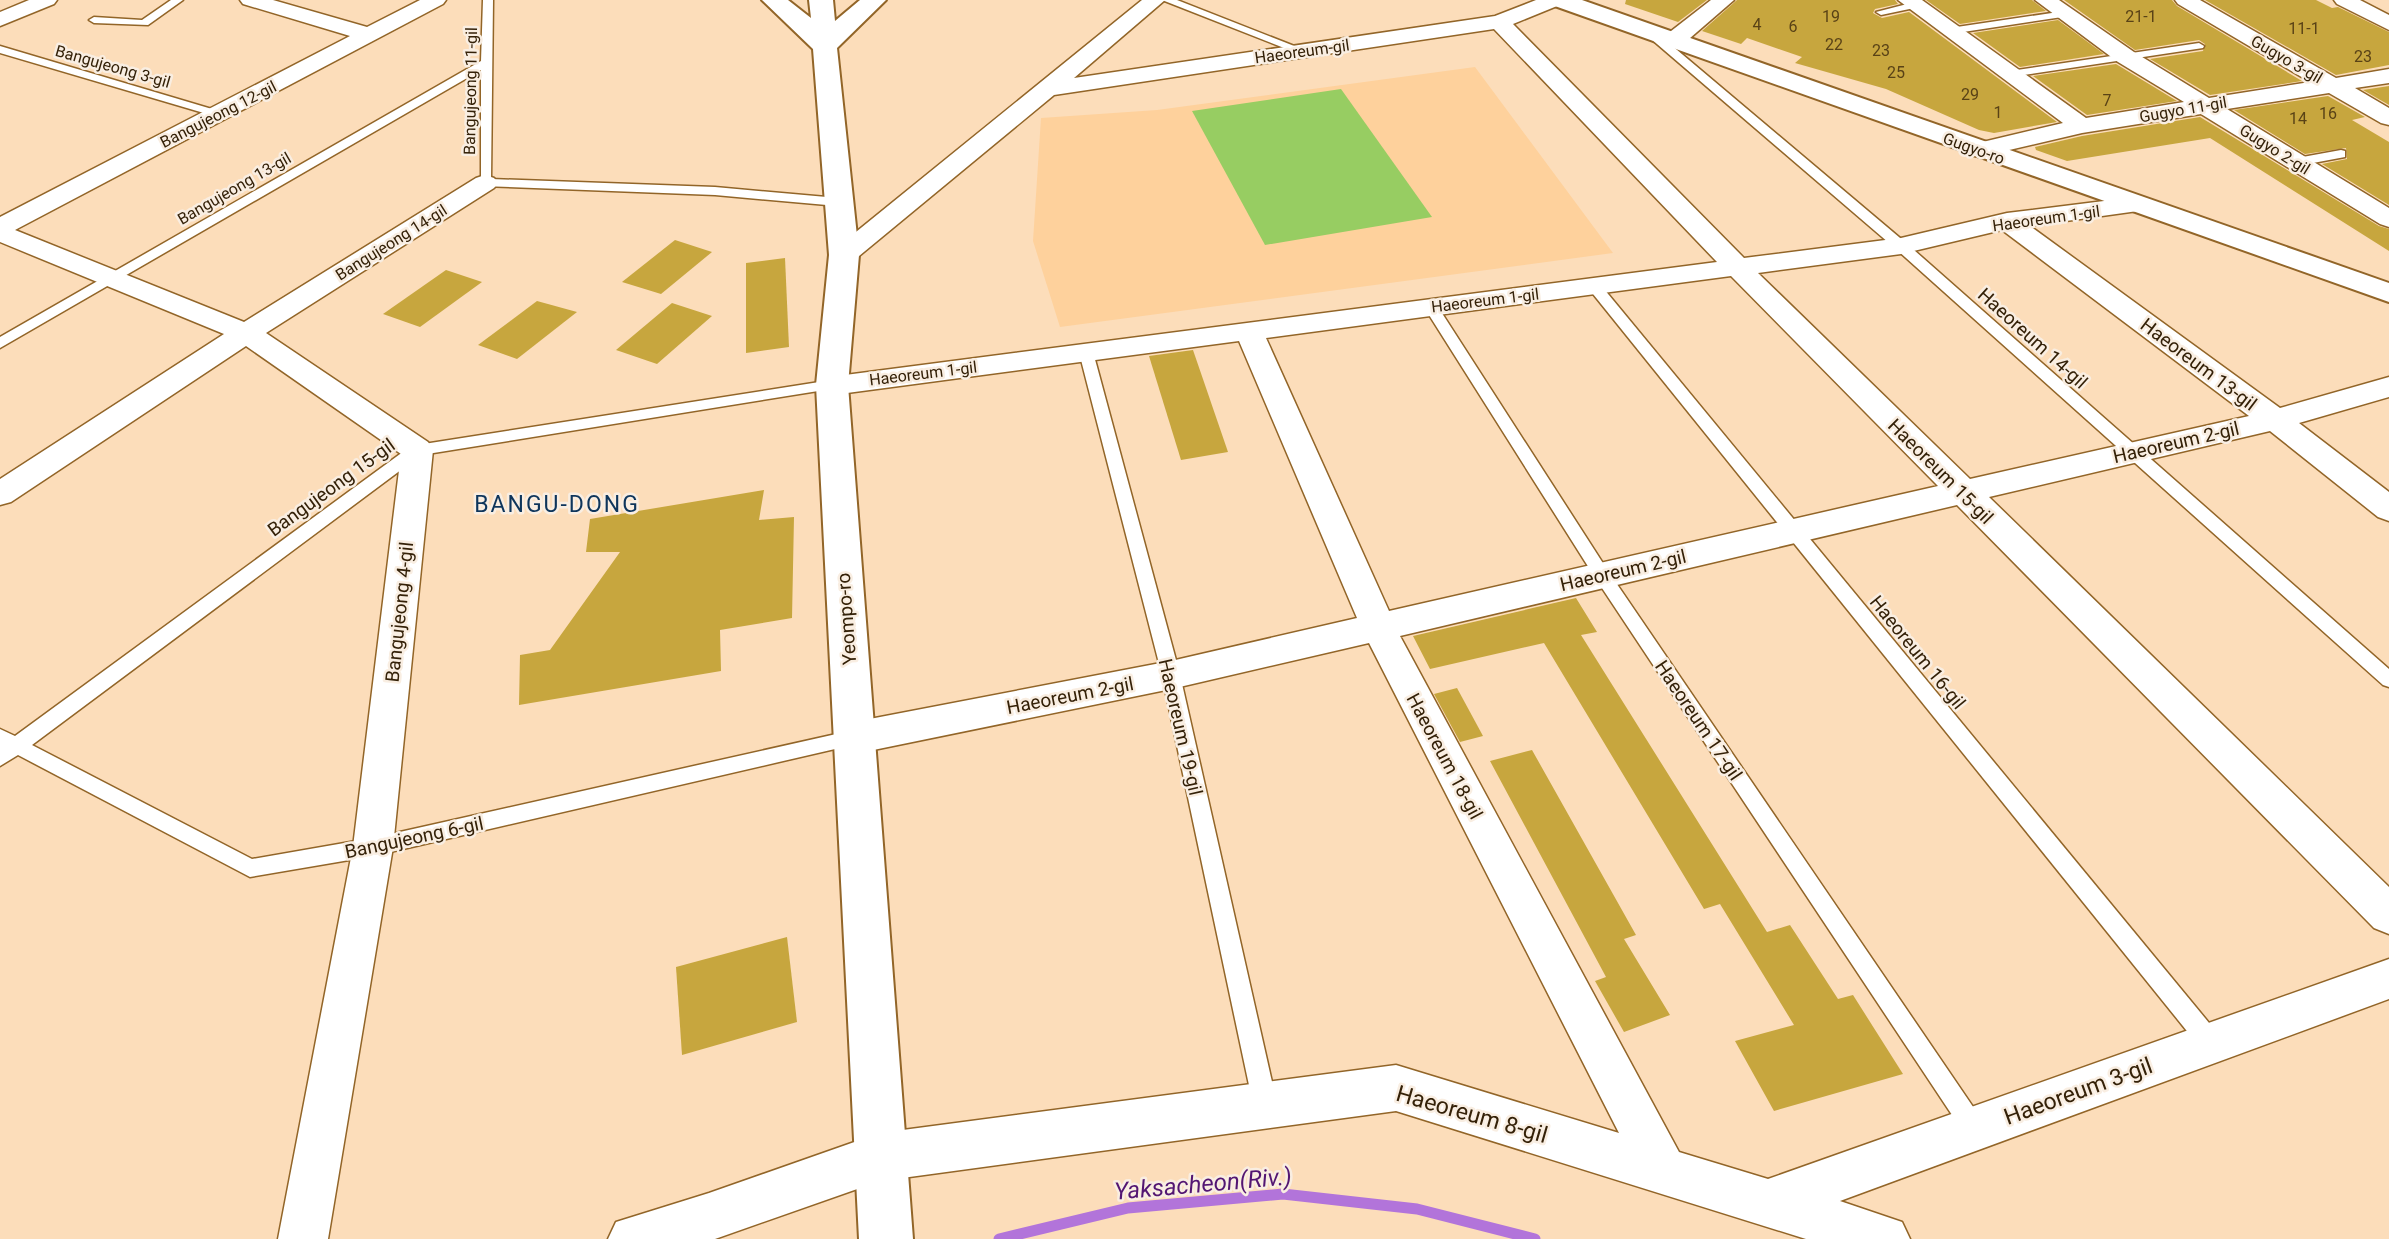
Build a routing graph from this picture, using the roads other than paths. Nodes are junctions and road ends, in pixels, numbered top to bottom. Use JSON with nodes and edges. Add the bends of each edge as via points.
{"nodes":[{"id":1,"x":47,"y":0,"type":"edge"},
{"id":2,"x":178,"y":0,"type":"edge"},
{"id":3,"x":250,"y":0,"type":"edge"},
{"id":4,"x":436,"y":0,"type":"edge"},
{"id":5,"x":488,"y":0,"type":"edge"},
{"id":6,"x":774,"y":0,"type":"edge"},
{"id":7,"x":821,"y":0,"type":"edge"},
{"id":8,"x":874,"y":0,"type":"edge"},
{"id":9,"x":1155,"y":0,"type":"edge"},
{"id":10,"x":1167,"y":0,"type":"edge"},
{"id":11,"x":1558,"y":0,"type":"edge"},
{"id":12,"x":1724,"y":0,"type":"edge"},
{"id":13,"x":2045,"y":0,"type":"edge"},
{"id":14,"x":2185,"y":0,"type":"edge"},
{"id":15,"x":2344,"y":0,"type":"edge"},
{"id":16,"x":1912,"y":3,"type":"edge"},
{"id":17,"x":1881,"y":12,"type":"dead end"},
{"id":18,"x":2064,"y":14,"type":"junction"},
{"id":19,"x":0,"y":20,"type":"edge"},
{"id":20,"x":94,"y":20,"type":"dead end"},
{"id":21,"x":1499,"y":22,"type":"junction"},
{"id":22,"x":2389,"y":24,"type":"edge"},
{"id":23,"x":1647,"y":30,"type":"junction"},
{"id":24,"x":1950,"y":31,"type":"junction"},
{"id":25,"x":369,"y":35,"type":"junction"},
{"id":26,"x":1674,"y":40,"type":"junction"},
{"id":27,"x":2199,"y":46,"type":"dead end"},
{"id":28,"x":825,"y":47,"type":"junction"},
{"id":29,"x":0,"y":49,"type":"edge"},
{"id":30,"x":1301,"y":51,"type":"junction"},
{"id":31,"x":2126,"y":57,"type":"junction"},
{"id":32,"x":485,"y":63,"type":"junction"},
{"id":33,"x":2010,"y":74,"type":"junction"},
{"id":34,"x":2389,"y":76,"type":"edge"},
{"id":35,"x":2333,"y":86,"type":"junction"},
{"id":36,"x":1045,"y":89,"type":"junction"},
{"id":37,"x":2204,"y":104,"type":"junction"},
{"id":38,"x":218,"y":114,"type":"junction"},
{"id":39,"x":2389,"y":118,"type":"edge"},
{"id":40,"x":2082,"y":126,"type":"junction"},
{"id":41,"x":1979,"y":150,"type":"junction"},
{"id":42,"x":2341,"y":155,"type":"dead end"},
{"id":43,"x":2297,"y":162,"type":"junction"},
{"id":44,"x":485,"y":183,"type":"junction"},
{"id":45,"x":838,"y":202,"type":"junction"},
{"id":46,"x":2136,"y":205,"type":"junction"},
{"id":47,"x":2389,"y":219,"type":"edge"},
{"id":48,"x":2007,"y":221,"type":"junction"},
{"id":49,"x":0,"y":227,"type":"edge"},
{"id":50,"x":0,"y":233,"type":"edge"},
{"id":51,"x":1901,"y":246,"type":"junction"},
{"id":52,"x":844,"y":255,"type":"junction"},
{"id":53,"x":1737,"y":267,"type":"junction"},
{"id":54,"x":113,"y":277,"type":"junction"},
{"id":55,"x":1594,"y":286,"type":"junction"},
{"id":56,"x":2389,"y":293,"type":"edge"},
{"id":57,"x":1431,"y":307,"type":"junction"},
{"id":58,"x":1249,"y":331,"type":"junction"},
{"id":59,"x":246,"y":333,"type":"junction"},
{"id":60,"x":0,"y":343,"type":"edge"},
{"id":61,"x":1086,"y":352,"type":"junction"},
{"id":62,"x":832,"y":385,"type":"junction"},
{"id":63,"x":2389,"y":387,"type":"edge"},
{"id":64,"x":2275,"y":420,"type":"junction"},
{"id":65,"x":417,"y":450,"type":"junction"},
{"id":66,"x":2131,"y":453,"type":"junction"},
{"id":67,"x":1961,"y":492,"type":"junction"},
{"id":68,"x":0,"y":494,"type":"edge"},
{"id":69,"x":2389,"y":509,"type":"edge"},
{"id":70,"x":1792,"y":531,"type":"junction"},
{"id":71,"x":1602,"y":575,"type":"junction"},
{"id":72,"x":1378,"y":627,"type":"junction"},
{"id":73,"x":1171,"y":675,"type":"junction"},
{"id":74,"x":2389,"y":680,"type":"edge"},
{"id":75,"x":854,"y":738,"type":"junction"},
{"id":76,"x":8,"y":741,"type":"edge"},
{"id":77,"x":0,"y":758,"type":"edge"},
{"id":78,"x":373,"y":847,"type":"junction"},
{"id":79,"x":2389,"y":915,"type":"edge"},
{"id":80,"x":2389,"y":979,"type":"edge"},
{"id":81,"x":2211,"y":1043,"type":"junction"},
{"id":82,"x":1265,"y":1105,"type":"junction"},
{"id":83,"x":1974,"y":1128,"type":"junction"},
{"id":84,"x":880,"y":1157,"type":"junction"},
{"id":85,"x":1663,"y":1170,"type":"junction"},
{"id":86,"x":1767,"y":1203,"type":"junction"},
{"id":87,"x":303,"y":1239,"type":"edge"},
{"id":88,"x":633,"y":1239,"type":"edge"},
{"id":89,"x":886,"y":1239,"type":"edge"},
{"id":90,"x":1885,"y":1239,"type":"edge"}],
"edges":[{"from":1,"to":19,"type":"street"},
{"from":2,"to":20,"type":"lane","via":[[144,23]]},
{"from":3,"to":25,"type":"street"},
{"from":4,"to":25,"type":"street","name":"Bangujeong 12-gil"},
{"from":5,"to":32,"type":"lane","name":"Bangujeong 11-gil"},
{"from":6,"to":28,"type":"main road"},
{"from":7,"to":28,"type":"main road","name":"Yeompo-ro"},
{"from":8,"to":28,"type":"main road"},
{"from":9,"to":36,"type":"street"},
{"from":10,"to":30,"type":"lane"},
{"from":11,"to":21,"type":"street","name":"Haeoreum-gil"},
{"from":11,"to":23,"type":"main road","name":"Gugyo-ro"},
{"from":12,"to":26,"type":"street"},
{"from":13,"to":18,"type":"street","name":"Gugyo 2-gil"},
{"from":14,"to":35,"type":"street","name":"Gugyo 3-gil"},
{"from":15,"to":22,"type":"street"},
{"from":16,"to":17,"type":"lane"},
{"from":16,"to":24,"type":"street"},
{"from":18,"to":24,"type":"lane"},
{"from":18,"to":31,"type":"street","name":"Gugyo 2-gil"},
{"from":21,"to":30,"type":"street","name":"Haeoreum-gil"},
{"from":21,"to":53,"type":"street","name":"Haeoreum 15-gil"},
{"from":23,"to":26,"type":"main road","name":"Gugyo-ro"},
{"from":23,"to":51,"type":"lane","name":"Haeoreum 14-gil"},
{"from":24,"to":33,"type":"street"},
{"from":25,"to":38,"type":"street","name":"Bangujeong 12-gil"},
{"from":26,"to":41,"type":"main road","name":"Gugyo-ro"},
{"from":27,"to":31,"type":"lane"},
{"from":28,"to":45,"type":"main road","name":"Yeompo-ro"},
{"from":29,"to":38,"type":"lane","name":"Bangujeong 3-gil"},
{"from":30,"to":36,"type":"street","name":"Haeoreum-gil"},
{"from":31,"to":33,"type":"lane"},
{"from":31,"to":37,"type":"street","name":"Gugyo 2-gil"},
{"from":32,"to":44,"type":"lane","name":"Bangujeong 11-gil"},
{"from":32,"to":54,"type":"lane","name":"Bangujeong 13-gil"},
{"from":33,"to":40,"type":"street"},
{"from":34,"to":35,"type":"street","name":"Gugyo 11-gil"},
{"from":35,"to":37,"type":"street","name":"Gugyo 11-gil"},
{"from":35,"to":39,"type":"street","name":"Gugyo 3-gil"},
{"from":36,"to":52,"type":"street"},
{"from":37,"to":40,"type":"street","name":"Gugyo 11-gil"},
{"from":37,"to":43,"type":"street","name":"Gugyo 2-gil"},
{"from":38,"to":49,"type":"street","name":"Bangujeong 12-gil"},
{"from":40,"to":41,"type":"street","name":"Gugyo 11-gil"},
{"from":41,"to":46,"type":"main road","name":"Gugyo-ro"},
{"from":42,"to":43,"type":"lane"},
{"from":43,"to":47,"type":"street","name":"Gugyo 2-gil"},
{"from":44,"to":45,"type":"lane","via":[[715,191]]},
{"from":44,"to":59,"type":"street","name":"Bangujeong 14-gil"},
{"from":45,"to":52,"type":"main road","name":"Yeompo-ro"},
{"from":46,"to":48,"type":"street","name":"Haeoreum 1-gil"},
{"from":46,"to":56,"type":"main road","name":"Gugyo-ro"},
{"from":48,"to":51,"type":"street","name":"Haeoreum 1-gil"},
{"from":48,"to":64,"type":"street","name":"Haeoreum 13-gil"},
{"from":50,"to":54,"type":"street"},
{"from":51,"to":53,"type":"street","name":"Haeoreum 1-gil"},
{"from":51,"to":66,"type":"lane","name":"Haeoreum 14-gil"},
{"from":52,"to":62,"type":"main road","name":"Yeompo-ro"},
{"from":53,"to":55,"type":"street","name":"Haeoreum 1-gil"},
{"from":53,"to":67,"type":"street","name":"Haeoreum 15-gil"},
{"from":54,"to":59,"type":"street"},
{"from":54,"to":60,"type":"lane","name":"Bangujeong 13-gil"},
{"from":55,"to":57,"type":"street","name":"Haeoreum 1-gil"},
{"from":55,"to":70,"type":"lane","name":"Haeoreum 16-gil"},
{"from":57,"to":58,"type":"street","name":"Haeoreum 1-gil"},
{"from":57,"to":71,"type":"lane","name":"Haeoreum 17-gil"},
{"from":58,"to":61,"type":"street","name":"Haeoreum 1-gil"},
{"from":58,"to":72,"type":"street","name":"Haeoreum 18-gil"},
{"from":59,"to":65,"type":"street"},
{"from":59,"to":68,"type":"street","name":"Bangujeong 14-gil"},
{"from":61,"to":62,"type":"street","name":"Haeoreum 1-gil"},
{"from":61,"to":73,"type":"lane","name":"Haeoreum 19-gil"},
{"from":62,"to":65,"type":"lane","name":"Bangujeong 15-gil"},
{"from":62,"to":75,"type":"main road","name":"Yeompo-ro"},
{"from":63,"to":64,"type":"street","name":"Haeoreum 2-gil"},
{"from":64,"to":66,"type":"street","name":"Haeoreum 2-gil"},
{"from":64,"to":69,"type":"street","name":"Haeoreum 13-gil"},
{"from":65,"to":76,"type":"lane","name":"Bangujeong 15-gil"},
{"from":65,"to":78,"type":"street","name":"Bangujeong 4-gil"},
{"from":66,"to":67,"type":"street","name":"Haeoreum 2-gil"},
{"from":66,"to":74,"type":"lane","name":"Haeoreum 14-gil"},
{"from":67,"to":70,"type":"street","name":"Haeoreum 2-gil"},
{"from":67,"to":79,"type":"street","name":"Haeoreum 15-gil"},
{"from":70,"to":71,"type":"street","name":"Haeoreum 2-gil"},
{"from":70,"to":81,"type":"lane","name":"Haeoreum 16-gil"},
{"from":71,"to":72,"type":"street","name":"Haeoreum 2-gil"},
{"from":71,"to":83,"type":"lane","name":"Haeoreum 17-gil"},
{"from":72,"to":73,"type":"street","name":"Haeoreum 2-gil"},
{"from":72,"to":85,"type":"street","name":"Haeoreum 18-gil"},
{"from":73,"to":75,"type":"street","name":"Haeoreum 2-gil"},
{"from":73,"to":82,"type":"lane","name":"Haeoreum 19-gil"},
{"from":75,"to":78,"type":"lane","name":"Bangujeong 6-gil"},
{"from":75,"to":84,"type":"main road","name":"Yeompo-ro"},
{"from":76,"to":77,"type":"lane","name":"Bangujeong 15-gil"},
{"from":76,"to":78,"type":"lane","name":"Bangujeong 6-gil","via":[[250,869]]},
{"from":78,"to":87,"type":"street","name":"Bangujeong 4-gil"},
{"from":80,"to":81,"type":"street","name":"Haeoreum 3-gil"},
{"from":81,"to":83,"type":"street","name":"Haeoreum 3-gil"},
{"from":82,"to":84,"type":"street","name":"Haeoreum 8-gil"},
{"from":82,"to":85,"type":"street","name":"Haeoreum 8-gil","via":[[1396,1088]]},
{"from":83,"to":86,"type":"street","name":"Haeoreum 3-gil"},
{"from":84,"to":88,"type":"street","name":"Haeoreum 8-gil"},
{"from":84,"to":89,"type":"main road","name":"Yeompo-ro"},
{"from":85,"to":86,"type":"street","name":"Haeoreum 8-gil"},
{"from":86,"to":90,"type":"street","name":"Haeoreum 8-gil"}]}
